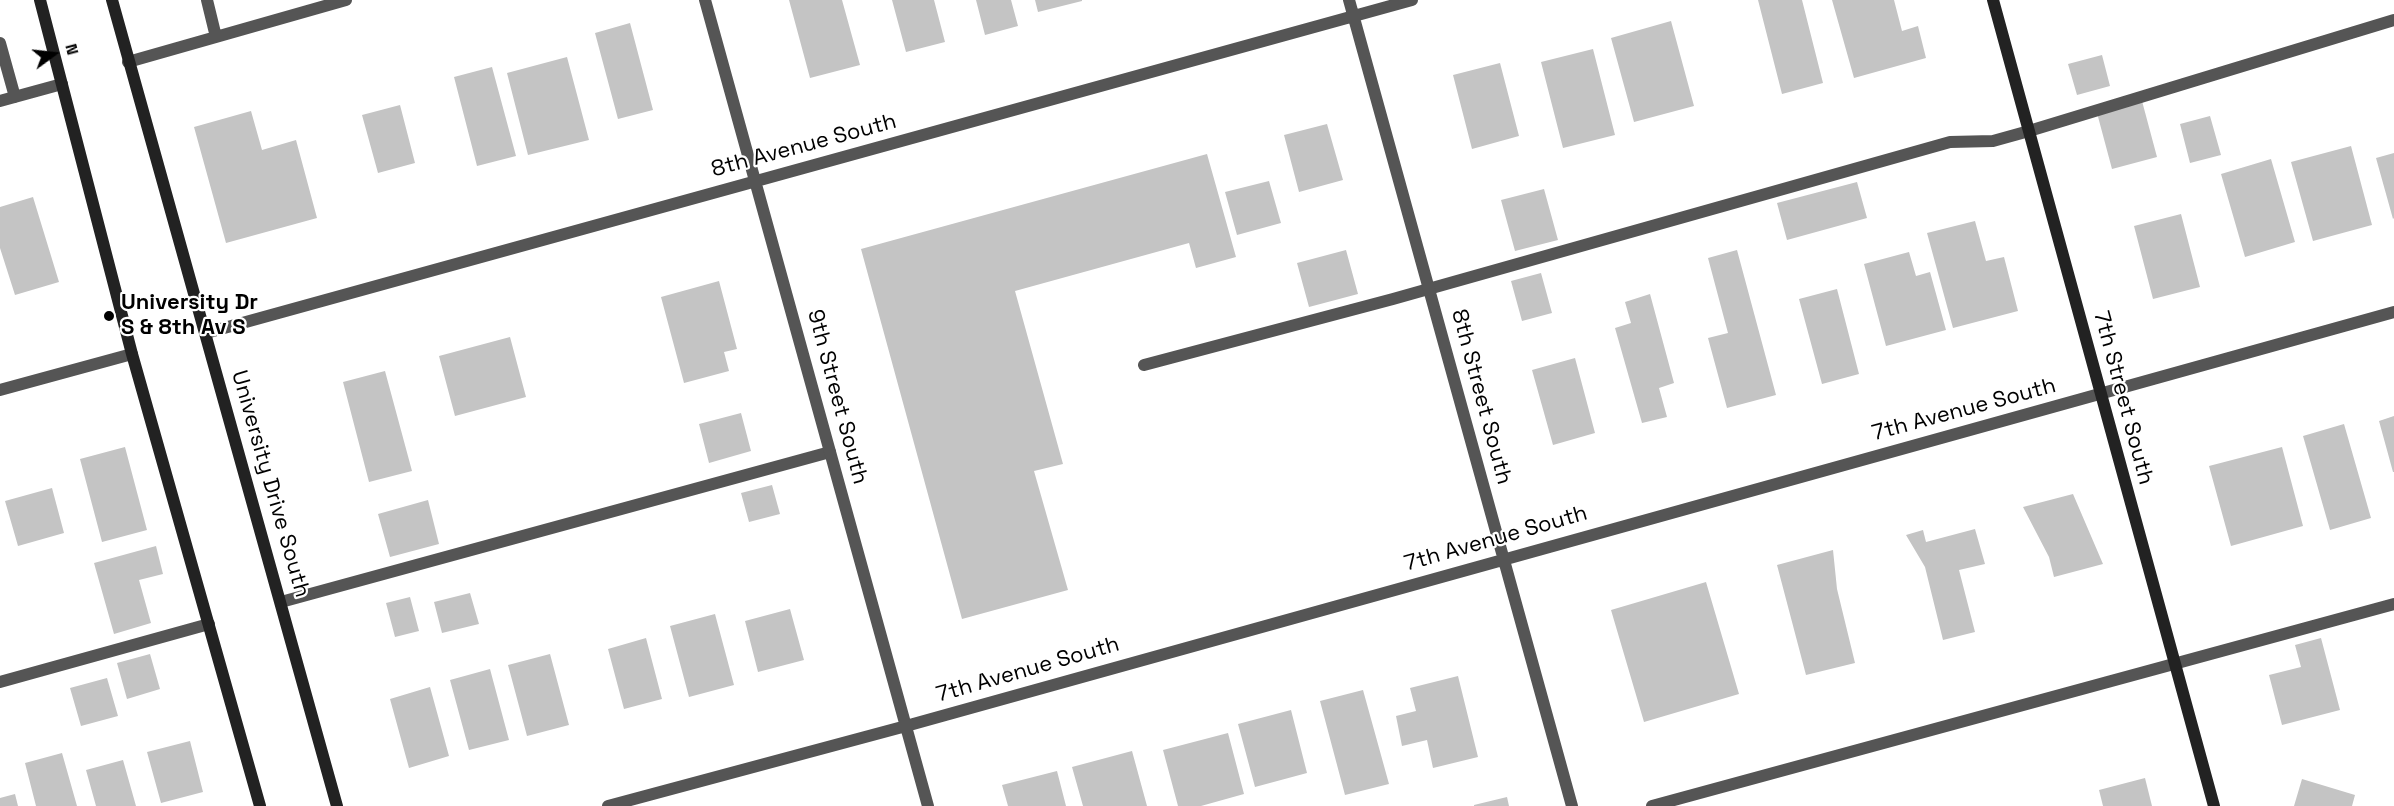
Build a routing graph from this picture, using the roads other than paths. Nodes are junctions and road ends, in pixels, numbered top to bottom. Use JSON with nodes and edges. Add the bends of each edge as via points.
{"nodes":[{"id":1,"x":39,"y":0,"type":"edge"},
{"id":2,"x":112,"y":0,"type":"edge"},
{"id":3,"x":207,"y":0,"type":"edge"},
{"id":4,"x":346,"y":0,"type":"edge"},
{"id":5,"x":705,"y":0,"type":"edge"},
{"id":6,"x":1349,"y":0,"type":"edge"},
{"id":7,"x":1412,"y":0,"type":"edge"},
{"id":8,"x":1993,"y":0,"type":"edge"},
{"id":9,"x":1354,"y":16,"type":"junction"},
{"id":10,"x":2394,"y":20,"type":"edge"},
{"id":11,"x":216,"y":37,"type":"junction"},
{"id":12,"x":0,"y":43,"type":"edge"},
{"id":13,"x":128,"y":62,"type":"junction"},
{"id":14,"x":62,"y":84,"type":"junction"},
{"id":15,"x":15,"y":97,"type":"junction"},
{"id":16,"x":0,"y":101,"type":"edge"},
{"id":17,"x":2029,"y":131,"type":"junction"},
{"id":18,"x":755,"y":181,"type":"junction"},
{"id":19,"x":1429,"y":288,"type":"junction"},
{"id":20,"x":2394,"y":312,"type":"edge"},
{"id":21,"x":206,"y":333,"type":"junction"},
{"id":22,"x":132,"y":354,"type":"junction"},
{"id":23,"x":1144,"y":365,"type":"dead end"},
{"id":24,"x":0,"y":390,"type":"edge"},
{"id":25,"x":2100,"y":394,"type":"junction"},
{"id":26,"x":830,"y":452,"type":"junction"},
{"id":27,"x":1504,"y":559,"type":"junction"},
{"id":28,"x":281,"y":602,"type":"junction"},
{"id":29,"x":2394,"y":604,"type":"edge"},
{"id":30,"x":209,"y":624,"type":"junction"},
{"id":31,"x":2174,"y":664,"type":"junction"},
{"id":32,"x":0,"y":682,"type":"edge"},
{"id":33,"x":906,"y":726,"type":"junction"},
{"id":34,"x":260,"y":806,"type":"edge"},
{"id":35,"x":337,"y":806,"type":"edge"},
{"id":36,"x":608,"y":806,"type":"edge"},
{"id":37,"x":928,"y":806,"type":"edge"},
{"id":38,"x":1572,"y":806,"type":"edge"},
{"id":39,"x":1652,"y":806,"type":"edge"},
{"id":40,"x":2214,"y":806,"type":"edge"}],
"edges":[{"from":1,"to":14,"type":"main road"},
{"from":2,"to":13,"type":"main road","name":"University Drive South"},
{"from":3,"to":11,"type":"street"},
{"from":4,"to":11,"type":"street"},
{"from":5,"to":18,"type":"street","name":"9th Street South"},
{"from":6,"to":9,"type":"street","name":"8th Street South"},
{"from":7,"to":9,"type":"street","name":"8th Avenue South"},
{"from":8,"to":17,"type":"main road","name":"7th Street South"},
{"from":9,"to":18,"type":"street","name":"8th Avenue South"},
{"from":9,"to":19,"type":"street","name":"8th Street South"},
{"from":10,"to":17,"type":"street"},
{"from":11,"to":13,"type":"street"},
{"from":12,"to":15,"type":"street"},
{"from":13,"to":21,"type":"main road","name":"University Drive South"},
{"from":14,"to":15,"type":"street"},
{"from":14,"to":22,"type":"main road"},
{"from":15,"to":16,"type":"street"},
{"from":17,"to":19,"type":"street","via":[[1993,141],[1950,142]]},
{"from":17,"to":25,"type":"main road","name":"7th Street South"},
{"from":18,"to":21,"type":"street","name":"8th Avenue South"},
{"from":18,"to":26,"type":"street","name":"9th Street South"},
{"from":19,"to":23,"type":"street"},
{"from":19,"to":27,"type":"street","name":"8th Street South"},
{"from":20,"to":25,"type":"street","name":"7th Avenue South"},
{"from":21,"to":28,"type":"main road","name":"University Drive South"},
{"from":22,"to":24,"type":"street"},
{"from":22,"to":30,"type":"main road"},
{"from":25,"to":27,"type":"street","name":"7th Avenue South"},
{"from":25,"to":31,"type":"main road","name":"7th Street South"},
{"from":26,"to":28,"type":"street"},
{"from":26,"to":33,"type":"street","name":"9th Street South"},
{"from":27,"to":33,"type":"street","name":"7th Avenue South"},
{"from":27,"to":38,"type":"street","name":"8th Street South"},
{"from":28,"to":35,"type":"main road","name":"University Drive South"},
{"from":29,"to":31,"type":"street"},
{"from":30,"to":32,"type":"street"},
{"from":30,"to":34,"type":"main road"},
{"from":31,"to":39,"type":"street"},
{"from":31,"to":40,"type":"main road","name":"7th Street South"},
{"from":33,"to":36,"type":"street","name":"7th Avenue South"},
{"from":33,"to":37,"type":"street","name":"9th Street South"}]}
